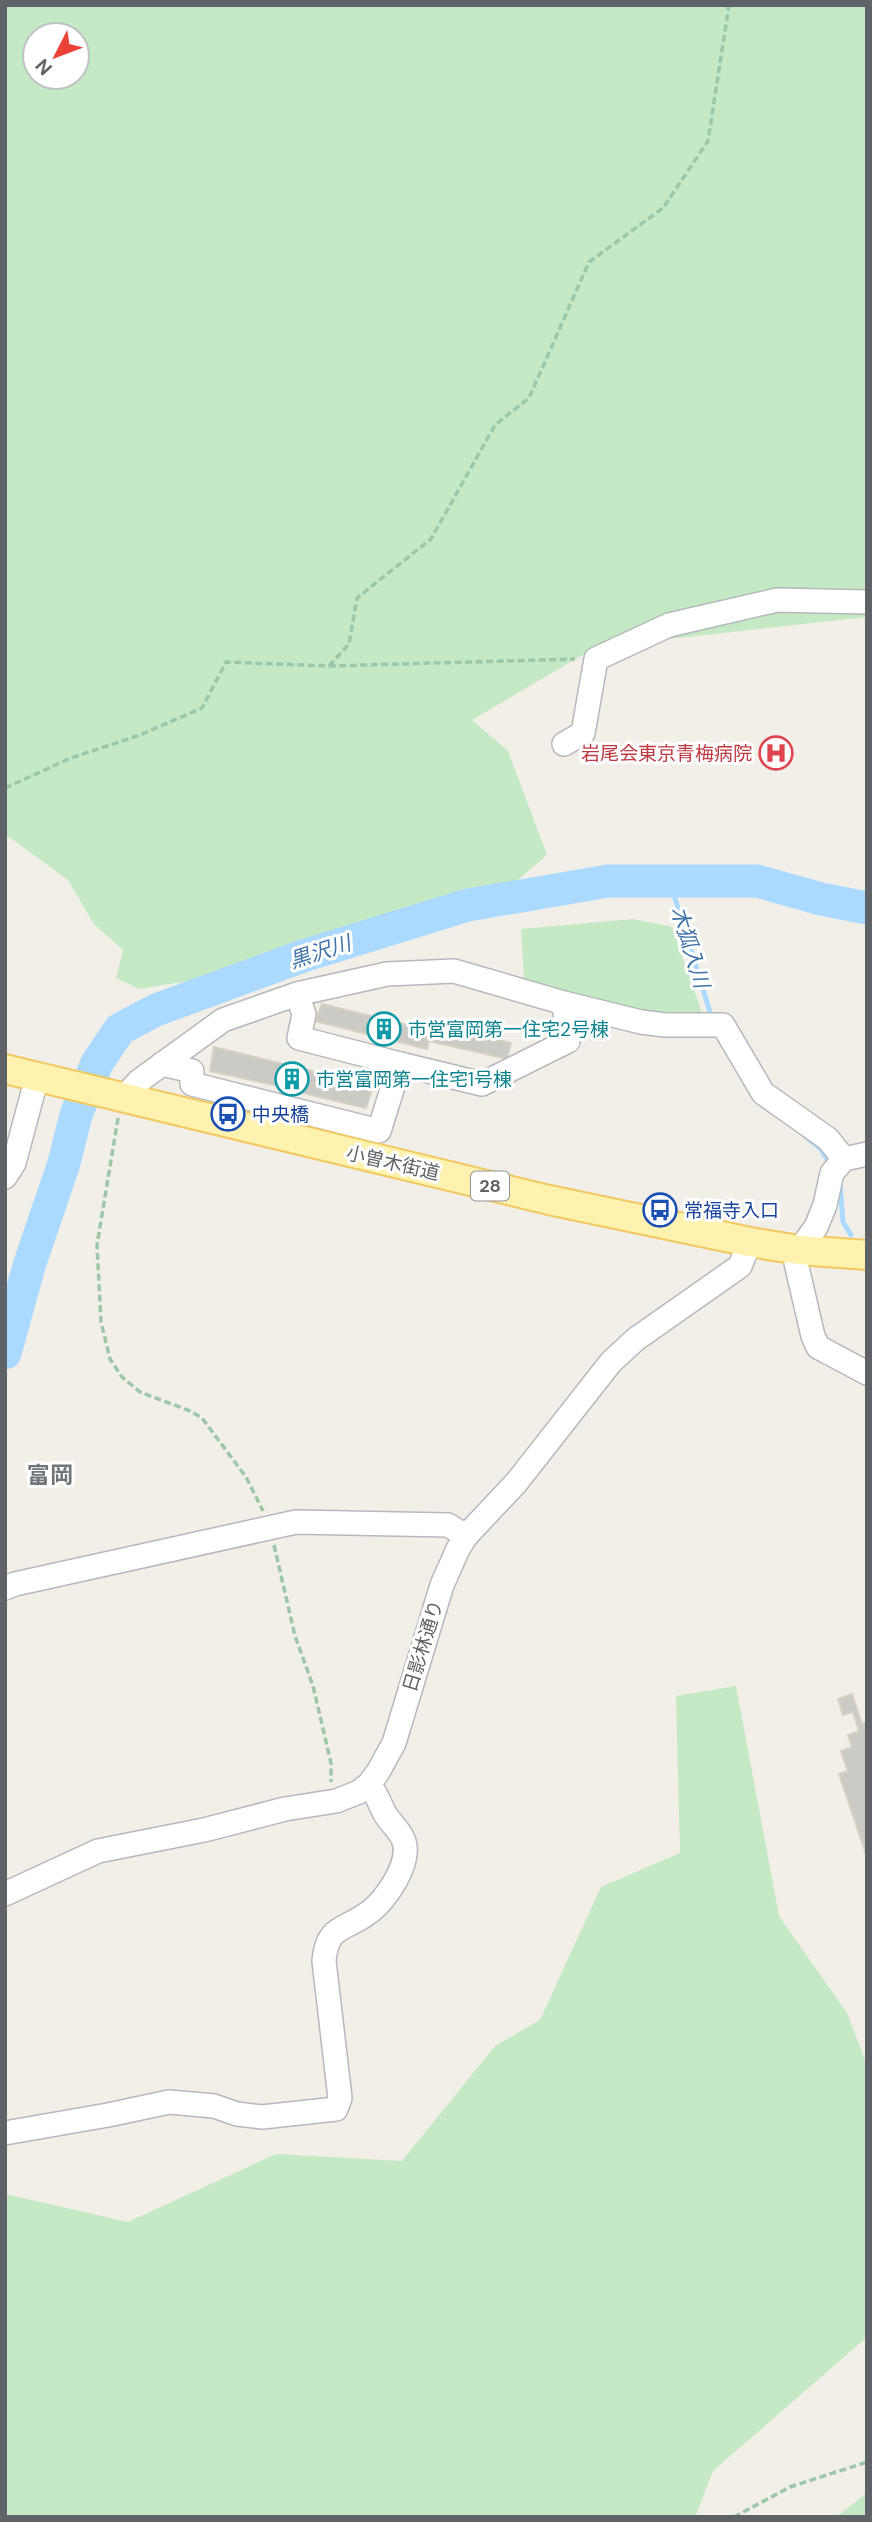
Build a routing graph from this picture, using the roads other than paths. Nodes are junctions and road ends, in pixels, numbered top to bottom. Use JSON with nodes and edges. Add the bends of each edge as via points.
{"nodes":[{"id":1,"x":867,"y":602,"type":"edge"},
{"id":2,"x":564,"y":744,"type":"dead end"},
{"id":3,"x":297,"y":994,"type":"junction"},
{"id":4,"x":564,"y":1003,"type":"junction"},
{"id":5,"x":162,"y":1064,"type":"junction"},
{"id":6,"x":400,"y":1064,"type":"junction"},
{"id":7,"x":5,"y":1069,"type":"edge"},
{"id":8,"x":47,"y":1079,"type":"junction"},
{"id":9,"x":120,"y":1096,"type":"junction"},
{"id":10,"x":867,"y":1154,"type":"edge"},
{"id":11,"x":844,"y":1159,"type":"junction"},
{"id":12,"x":5,"y":1178,"type":"edge"},
{"id":13,"x":750,"y":1242,"type":"junction"},
{"id":14,"x":799,"y":1250,"type":"junction"},
{"id":15,"x":867,"y":1255,"type":"edge"},
{"id":16,"x":867,"y":1373,"type":"edge"},
{"id":17,"x":466,"y":1536,"type":"junction"},
{"id":18,"x":5,"y":1588,"type":"edge"},
{"id":19,"x":369,"y":1784,"type":"junction"},
{"id":20,"x":5,"y":1894,"type":"edge"},
{"id":21,"x":5,"y":2133,"type":"edge"}],
"edges":[{"from":1,"to":2,"type":"street","via":[[777,600],[669,625],[596,659],[583,733]]},
{"from":3,"to":4,"type":"street","via":[[387,974],[454,971]]},
{"from":3,"to":5,"type":"street","via":[[223,1020]]},
{"from":3,"to":6,"type":"street","via":[[304,1014],[299,1038]]},
{"from":4,"to":6,"type":"street","via":[[568,1041],[482,1084]]},
{"from":4,"to":11,"type":"street","via":[[641,1022],[723,1026],[763,1093],[828,1139]]},
{"from":5,"to":6,"type":"street","via":[[192,1070],[192,1084],[379,1131]]},
{"from":5,"to":9,"type":"street"},
{"from":7,"to":8,"type":"main road","name":"小曽木街道","number":"28"},
{"from":8,"to":9,"type":"main road","name":"小曽木街道","number":"28"},
{"from":8,"to":12,"type":"street"},
{"from":9,"to":13,"type":"main road","name":"小曽木街道","number":"28","via":[[549,1200]]},
{"from":10,"to":11,"type":"street"},
{"from":11,"to":14,"type":"street","via":[[832,1173],[816,1227]]},
{"from":13,"to":14,"type":"main road","name":"小曽木街道","number":"28"},
{"from":13,"to":17,"type":"street","name":"日影林通り","via":[[740,1266],[636,1339],[611,1362],[516,1483]]},
{"from":14,"to":15,"type":"main road","name":"小曽木街道","number":"28"},
{"from":14,"to":16,"type":"street","via":[[799,1282],[818,1347]]},
{"from":17,"to":18,"type":"street","via":[[448,1525],[296,1522]]},
{"from":17,"to":19,"type":"street","name":"日影林通り","via":[[442,1585],[394,1743]]},
{"from":19,"to":20,"type":"street","via":[[336,1801],[98,1850]]},
{"from":19,"to":21,"type":"street","via":[[406,1850],[387,1893],[368,1914],[337,1930],[325,1947],[340,2098],[336,2109],[262,2117],[169,2102]]}]}
